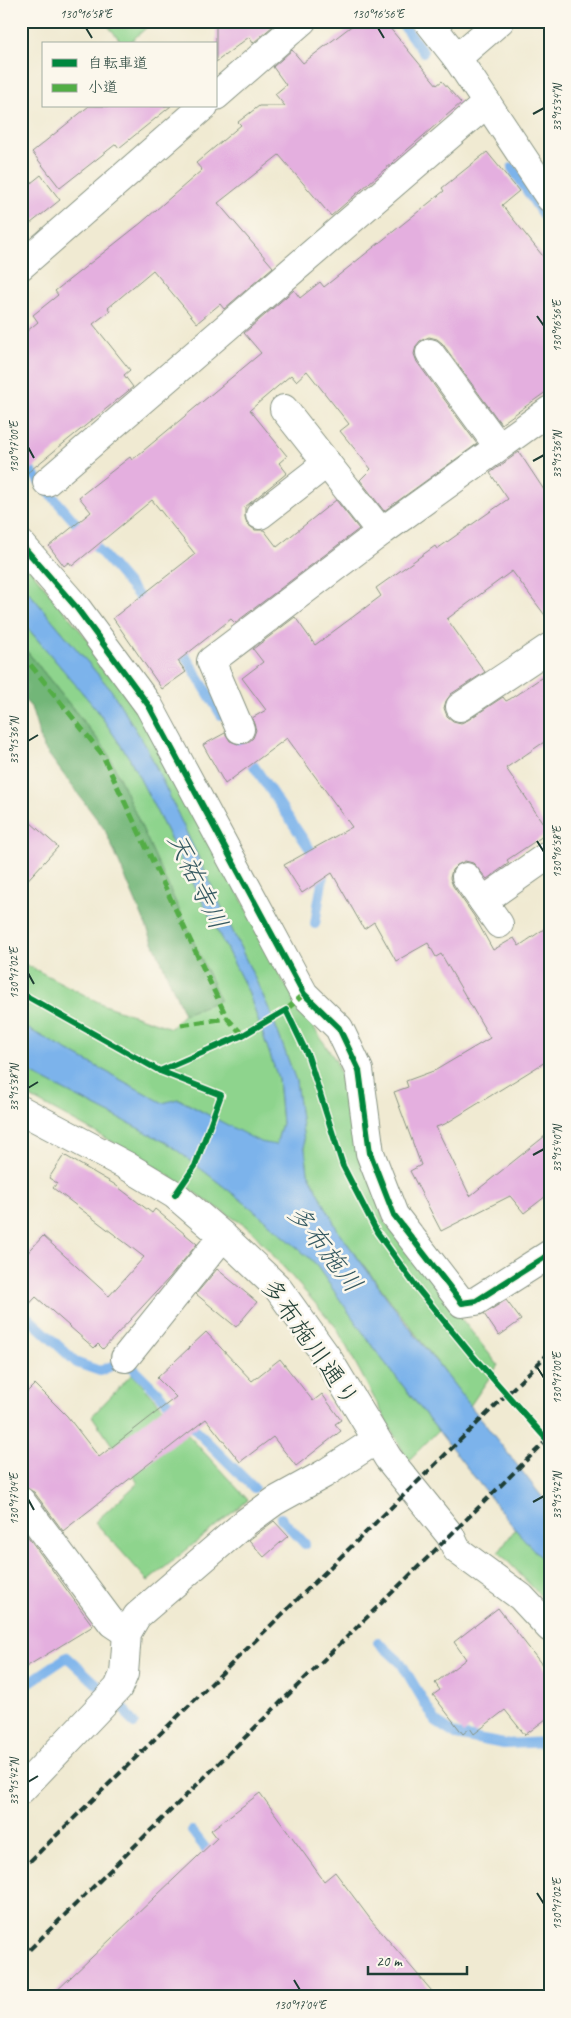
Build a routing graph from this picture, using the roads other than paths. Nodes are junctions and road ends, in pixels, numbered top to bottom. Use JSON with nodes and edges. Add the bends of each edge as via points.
{"nodes":[{"id":1,"x":302,"y":21,"type":"edge"},
{"id":2,"x":428,"y":21,"type":"edge"},
{"id":3,"x":500,"y":21,"type":"edge"},
{"id":4,"x":457,"y":58,"type":"junction"},
{"id":5,"x":218,"y":94,"type":"edge"},
{"id":6,"x":488,"y":103,"type":"junction"},
{"id":7,"x":202,"y":108,"type":"edge"},
{"id":8,"x":546,"y":182,"type":"edge"},
{"id":9,"x":21,"y":266,"type":"edge"},
{"id":10,"x":430,"y":353,"type":"dead end"},
{"id":11,"x":284,"y":409,"type":"dead end"},
{"id":12,"x":550,"y":410,"type":"edge"},
{"id":13,"x":498,"y":446,"type":"junction"},
{"id":14,"x":327,"y":464,"type":"junction"},
{"id":15,"x":47,"y":482,"type":"dead end"},
{"id":16,"x":260,"y":515,"type":"dead end"},
{"id":17,"x":381,"y":532,"type":"junction"},
{"id":18,"x":21,"y":544,"type":"edge"},
{"id":19,"x":550,"y":647,"type":"edge"},
{"id":20,"x":460,"y":707,"type":"dead end"},
{"id":21,"x":240,"y":729,"type":"dead end"},
{"id":22,"x":550,"y":854,"type":"edge"},
{"id":23,"x":466,"y":877,"type":"dead end"},
{"id":24,"x":483,"y":901,"type":"junction"},
{"id":25,"x":499,"y":924,"type":"dead end"},
{"id":26,"x":21,"y":1110,"type":"edge"},
{"id":27,"x":223,"y":1236,"type":"junction"},
{"id":28,"x":550,"y":1254,"type":"edge"},
{"id":29,"x":125,"y":1358,"type":"dead end"},
{"id":30,"x":376,"y":1440,"type":"junction"},
{"id":31,"x":21,"y":1500,"type":"edge"},
{"id":32,"x":550,"y":1628,"type":"edge"},
{"id":33,"x":127,"y":1633,"type":"junction"},
{"id":34,"x":21,"y":1790,"type":"edge"}],
"edges":[{"from":1,"to":5,"type":"street"},
{"from":2,"to":4,"type":"street"},
{"from":3,"to":4,"type":"street"},
{"from":4,"to":6,"type":"street"},
{"from":6,"to":8,"type":"street"},
{"from":6,"to":15,"type":"street"},
{"from":7,"to":9,"type":"street"},
{"from":10,"to":13,"type":"street"},
{"from":11,"to":14,"type":"street"},
{"from":12,"to":13,"type":"street"},
{"from":13,"to":17,"type":"street"},
{"from":14,"to":16,"type":"street"},
{"from":14,"to":17,"type":"street"},
{"from":17,"to":21,"type":"street","via":[[211,661]]},
{"from":18,"to":28,"type":"street","via":[[76,607],[149,706],[304,994],[339,1028],[359,1070],[370,1153],[394,1215],[462,1303],[476,1301]]},
{"from":19,"to":20,"type":"street"},
{"from":22,"to":24,"type":"street"},
{"from":23,"to":24,"type":"street"},
{"from":24,"to":25,"type":"street"},
{"from":26,"to":27,"type":"street","name":"多布施川通り","via":[[175,1195]]},
{"from":27,"to":29,"type":"street"},
{"from":27,"to":30,"type":"street","name":"多布施川通り","via":[[277,1287],[327,1357]]},
{"from":30,"to":32,"type":"street","name":"多布施川通り","via":[[450,1535],[456,1550],[520,1597]]},
{"from":30,"to":33,"type":"street","via":[[246,1522],[137,1616]]},
{"from":31,"to":33,"type":"street","via":[[112,1622]]},
{"from":33,"to":34,"type":"street","via":[[124,1674],[111,1697]]}]}
